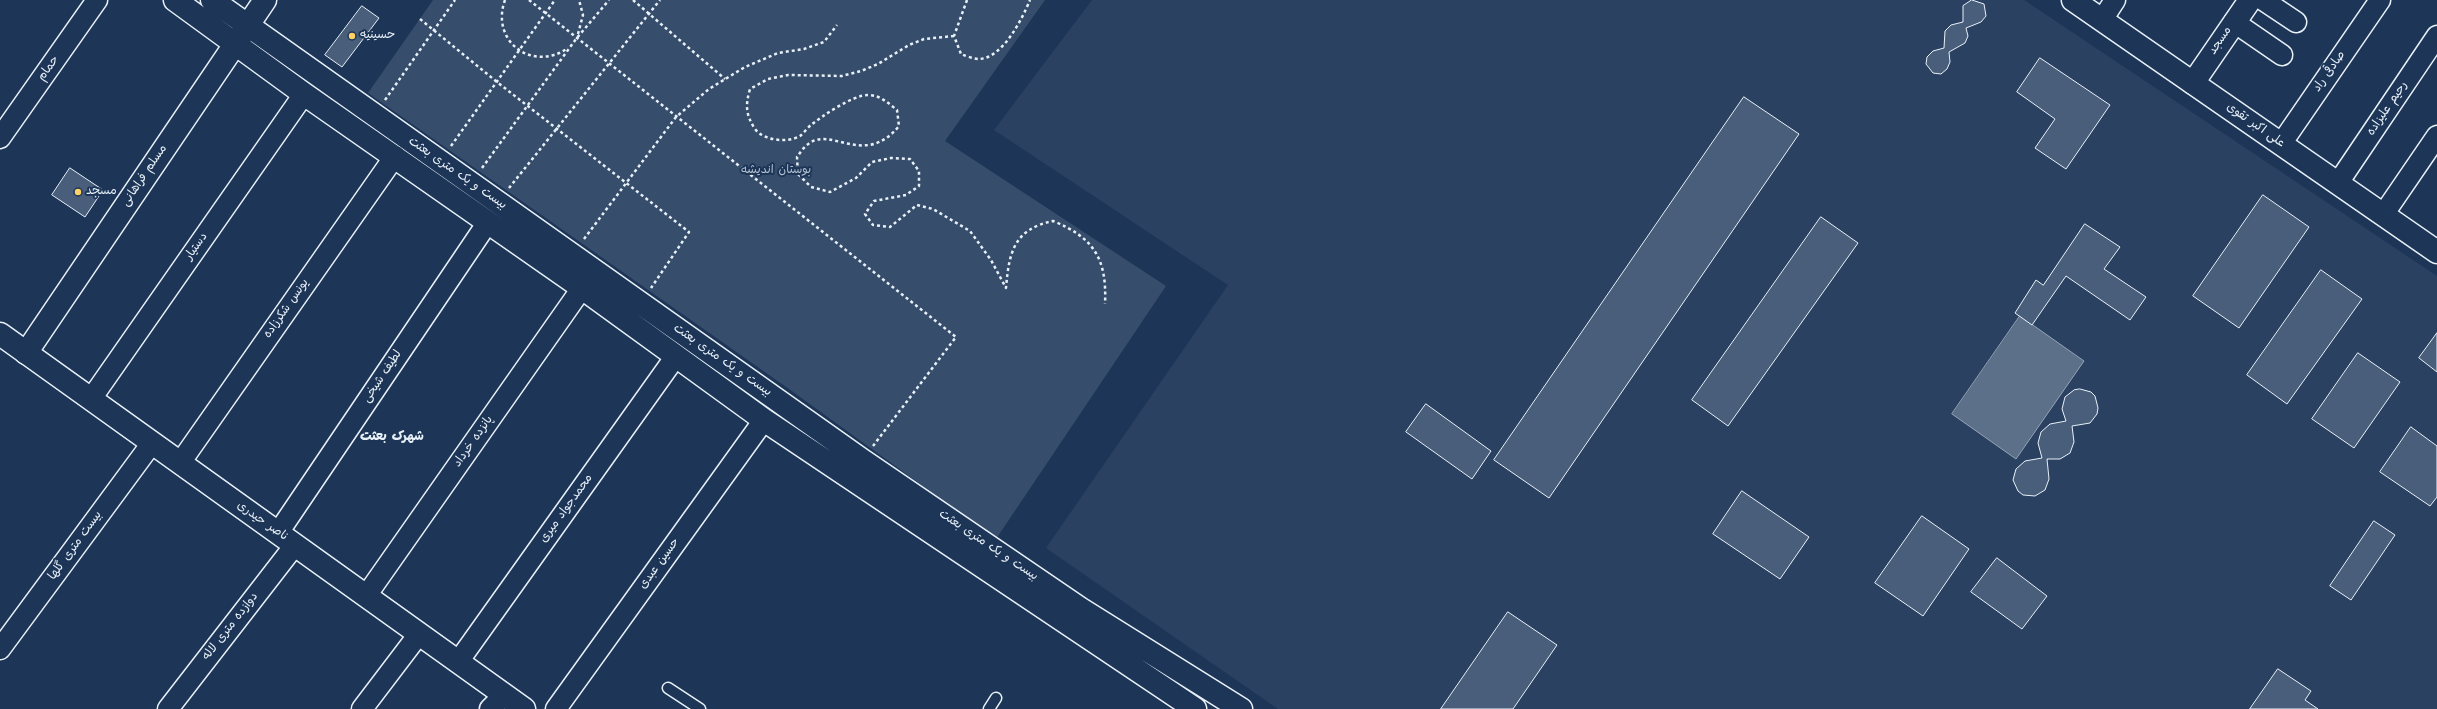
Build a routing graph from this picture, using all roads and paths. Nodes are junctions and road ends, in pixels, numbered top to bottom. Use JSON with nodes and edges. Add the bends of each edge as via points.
{"nodes":[{"id":1,"x":98,"y":0,"type":"edge"},
{"id":2,"x":175,"y":0,"type":"edge"},
{"id":3,"x":212,"y":0,"type":"edge"},
{"id":4,"x":265,"y":0,"type":"edge"},
{"id":5,"x":455,"y":0,"type":"edge"},
{"id":6,"x":506,"y":0,"type":"edge"},
{"id":7,"x":528,"y":0,"type":"edge"},
{"id":8,"x":555,"y":0,"type":"edge"},
{"id":9,"x":579,"y":0,"type":"edge"},
{"id":10,"x":609,"y":0,"type":"edge"},
{"id":11,"x":633,"y":0,"type":"edge"},
{"id":12,"x":660,"y":0,"type":"edge"},
{"id":13,"x":967,"y":0,"type":"edge"},
{"id":14,"x":1030,"y":0,"type":"edge"},
{"id":15,"x":2073,"y":0,"type":"edge"},
{"id":16,"x":2115,"y":0,"type":"edge"},
{"id":17,"x":2250,"y":0,"type":"edge"},
{"id":18,"x":2263,"y":0,"type":"edge"},
{"id":19,"x":2380,"y":0,"type":"edge"},
{"id":20,"x":546,"y":14,"type":"junction"},
{"id":21,"x":649,"y":14,"type":"junction"},
{"id":22,"x":420,"y":19,"type":"dead end"},
{"id":23,"x":2102,"y":20,"type":"junction"},
{"id":24,"x":2234,"y":22,"type":"junction"},
{"id":25,"x":2296,"y":22,"type":"dead end"},
{"id":26,"x":247,"y":25,"type":"junction"},
{"id":27,"x":837,"y":25,"type":"dead end"},
{"id":28,"x":434,"y":30,"type":"junction"},
{"id":29,"x":954,"y":36,"type":"junction"},
{"id":30,"x":2437,"y":36,"type":"edge"},
{"id":31,"x":576,"y":39,"type":"junction"},
{"id":32,"x":235,"y":45,"type":"junction"},
{"id":33,"x":519,"y":50,"type":"junction"},
{"id":34,"x":2282,"y":55,"type":"dead end"},
{"id":35,"x":609,"y":64,"type":"junction"},
{"id":36,"x":725,"y":79,"type":"junction"},
{"id":37,"x":497,"y":82,"type":"junction"},
{"id":38,"x":2193,"y":83,"type":"junction"},
{"id":39,"x":304,"y":94,"type":"junction"},
{"id":40,"x":383,"y":104,"type":"dead end"},
{"id":41,"x":528,"y":106,"type":"junction"},
{"id":42,"x":676,"y":117,"type":"junction"},
{"id":43,"x":558,"y":128,"type":"junction"},
{"id":44,"x":2437,"y":136,"type":"edge"},
{"id":45,"x":0,"y":138,"type":"edge"},
{"id":46,"x":2281,"y":144,"type":"junction"},
{"id":47,"x":449,"y":150,"type":"dead end"},
{"id":48,"x":395,"y":156,"type":"junction"},
{"id":49,"x":480,"y":172,"type":"dead end"},
{"id":50,"x":2338,"y":182,"type":"junction"},
{"id":51,"x":627,"y":183,"type":"junction"},
{"id":52,"x":499,"y":203,"type":"junction"},
{"id":53,"x":2383,"y":215,"type":"junction"},
{"id":54,"x":488,"y":222,"type":"junction"},
{"id":55,"x":581,"y":243,"type":"dead end"},
{"id":56,"x":2437,"y":252,"type":"edge"},
{"id":57,"x":582,"y":288,"type":"junction"},
{"id":58,"x":649,"y":290,"type":"dead end"},
{"id":59,"x":1105,"y":304,"type":"dead end"},
{"id":60,"x":2,"y":340,"type":"edge"},
{"id":61,"x":26,"y":353,"type":"junction"},
{"id":62,"x":676,"y":356,"type":"junction"},
{"id":63,"x":91,"y":399,"type":"junction"},
{"id":64,"x":764,"y":420,"type":"junction"},
{"id":65,"x":152,"y":443,"type":"junction"},
{"id":66,"x":862,"y":460,"type":"junction"},
{"id":67,"x":180,"y":463,"type":"junction"},
{"id":68,"x":278,"y":533,"type":"junction"},
{"id":69,"x":295,"y":545,"type":"junction"},
{"id":70,"x":366,"y":596,"type":"junction"},
{"id":71,"x":419,"y":634,"type":"junction"},
{"id":72,"x":0,"y":649,"type":"edge"},
{"id":73,"x":458,"y":662,"type":"junction"},
{"id":74,"x":668,"y":688,"type":"dead end"},
{"id":75,"x":996,"y":698,"type":"dead end"},
{"id":76,"x":497,"y":702,"type":"edge"},
{"id":77,"x":168,"y":709,"type":"edge"},
{"id":78,"x":362,"y":709,"type":"edge"},
{"id":79,"x":524,"y":709,"type":"edge"},
{"id":80,"x":556,"y":709,"type":"edge"},
{"id":81,"x":700,"y":709,"type":"edge"},
{"id":82,"x":989,"y":709,"type":"edge"},
{"id":83,"x":1195,"y":709,"type":"edge"},
{"id":84,"x":1241,"y":709,"type":"edge"}],
"edges":[{"from":1,"to":45,"type":"street","name":"حمام"},
{"from":2,"to":32,"type":"street","name":"بیست و یک متری بعثت"},
{"from":3,"to":26,"type":"street","name":"بیست و یک متری بعثت"},
{"from":4,"to":26,"type":"street","name":"مسلم فراهانی"},
{"from":5,"to":28,"type":"path"},
{"from":6,"to":33,"type":"path","via":[[502,20],[504,32]]},
{"from":7,"to":20,"type":"path"},
{"from":8,"to":20,"type":"path"},
{"from":9,"to":31,"type":"path","via":[[583,15]]},
{"from":10,"to":31,"type":"path"},
{"from":11,"to":21,"type":"path"},
{"from":12,"to":21,"type":"path"},
{"from":13,"to":29,"type":"path"},
{"from":14,"to":29,"type":"path","via":[[1018,26],[996,52],[980,59],[961,54]]},
{"from":15,"to":23,"type":"street","name":"علی اکبر تقوی"},
{"from":16,"to":23,"type":"street"},
{"from":17,"to":24,"type":"street","name":"مسجد"},
{"from":18,"to":25,"type":"street"},
{"from":19,"to":46,"type":"street","name":"صادقی راد"},
{"from":20,"to":31,"type":"path"},
{"from":20,"to":33,"type":"path"},
{"from":21,"to":35,"type":"path"},
{"from":21,"to":36,"type":"path"},
{"from":22,"to":28,"type":"path"},
{"from":23,"to":38,"type":"street","name":"علی اکبر تقوی"},
{"from":24,"to":34,"type":"street"},
{"from":24,"to":38,"type":"street","name":"مسجد"},
{"from":26,"to":32,"type":"street","name":"مسلم فراهانی"},
{"from":26,"to":52,"type":"street","name":"بیست و یک متری بعثت"},
{"from":27,"to":36,"type":"path","via":[[824,42],[778,53]]},
{"from":28,"to":37,"type":"path"},
{"from":28,"to":40,"type":"path"},
{"from":29,"to":59,"type":"path","via":[[924,39],[878,64],[842,76],[788,75],[768,79],[750,89],[745,106],[749,120],[759,134],[774,140],[785,140],[800,136],[829,113],[848,102],[867,95],[882,98],[897,110],[899,126],[891,137],[875,145],[857,146],[822,139],[807,144],[797,157],[798,174],[811,187],[830,192],[856,178],[872,162],[891,158],[910,159],[919,171],[919,186],[906,195],[874,201],[865,214],[873,224],[890,227],[917,205],[938,212],[970,231],[991,260],[1006,288],[1011,253],[1023,234],[1036,225],[1053,221],[1084,238],[1097,254],[1106,280]]},
{"from":30,"to":50,"type":"street","name":"رحیم علیزاده"},
{"from":31,"to":33,"type":"path","via":[[568,48],[544,58],[531,56]]},
{"from":31,"to":35,"type":"path"},
{"from":31,"to":41,"type":"path"},
{"from":32,"to":39,"type":"street","name":"بیست و یک متری بعثت"},
{"from":32,"to":61,"type":"street","name":"مسلم فراهانی"},
{"from":33,"to":37,"type":"path"},
{"from":35,"to":42,"type":"path"},
{"from":35,"to":43,"type":"path"},
{"from":36,"to":42,"type":"path"},
{"from":37,"to":41,"type":"path"},
{"from":37,"to":47,"type":"path"},
{"from":38,"to":46,"type":"street","name":"علی اکبر تقوی"},
{"from":39,"to":48,"type":"street","name":"بیست و یک متری بعثت"},
{"from":39,"to":63,"type":"street","name":"دستیار"},
{"from":41,"to":43,"type":"path"},
{"from":41,"to":49,"type":"path"},
{"from":42,"to":51,"type":"path"},
{"from":42,"to":66,"type":"path","via":[[956,337]]},
{"from":43,"to":51,"type":"path"},
{"from":43,"to":52,"type":"path"},
{"from":44,"to":53,"type":"street"},
{"from":46,"to":50,"type":"street","name":"علی اکبر تقوی"},
{"from":48,"to":54,"type":"street","name":"بیست و یک متری بعثت"},
{"from":48,"to":67,"type":"street","name":"یونس شکرزاده"},
{"from":50,"to":53,"type":"street","name":"علی اکبر تقوی"},
{"from":51,"to":55,"type":"path"},
{"from":51,"to":58,"type":"path","via":[[689,232]]},
{"from":52,"to":66,"type":"street","name":"بیست و یک متری بعثت"},
{"from":53,"to":56,"type":"street","name":"علی اکبر تقوی"},
{"from":54,"to":57,"type":"street","name":"بیست و یک متری بعثت"},
{"from":54,"to":68,"type":"street","name":"لطیف شیخی"},
{"from":57,"to":62,"type":"street","name":"بیست و یک متری بعثت"},
{"from":57,"to":70,"type":"street","name":"پانزده خرداد"},
{"from":60,"to":61,"type":"street","name":"ناصر حیدری"},
{"from":61,"to":63,"type":"street","name":"ناصر حیدری"},
{"from":62,"to":64,"type":"street","name":"بیست و یک متری بعثت"},
{"from":62,"to":73,"type":"street","name":"محمدجواد میری"},
{"from":63,"to":65,"type":"street","name":"ناصر حیدری"},
{"from":64,"to":80,"type":"street","name":"حسین عبدی"},
{"from":64,"to":83,"type":"street","name":"بیست و یک متری بعثت"},
{"from":65,"to":67,"type":"street","name":"ناصر حیدری"},
{"from":65,"to":72,"type":"street","name":"بیست متری گلها"},
{"from":66,"to":84,"type":"street","name":"بیست و یک متری بعثت","via":[[1081,609]]},
{"from":67,"to":68,"type":"street","name":"ناصر حیدری"},
{"from":68,"to":69,"type":"street","name":"ناصر حیدری"},
{"from":69,"to":70,"type":"street","name":"ناصر حیدری"},
{"from":69,"to":77,"type":"street","name":"دوازده متری لاله"},
{"from":70,"to":71,"type":"street","name":"ناصر حیدری"},
{"from":71,"to":73,"type":"street","name":"ناصر حیدری"},
{"from":71,"to":78,"type":"street"},
{"from":73,"to":76,"type":"street","name":"ناصر حیدری"},
{"from":74,"to":81,"type":"lane"},
{"from":75,"to":82,"type":"lane"},
{"from":76,"to":79,"type":"street","name":"ناصر حیدری"}]}
